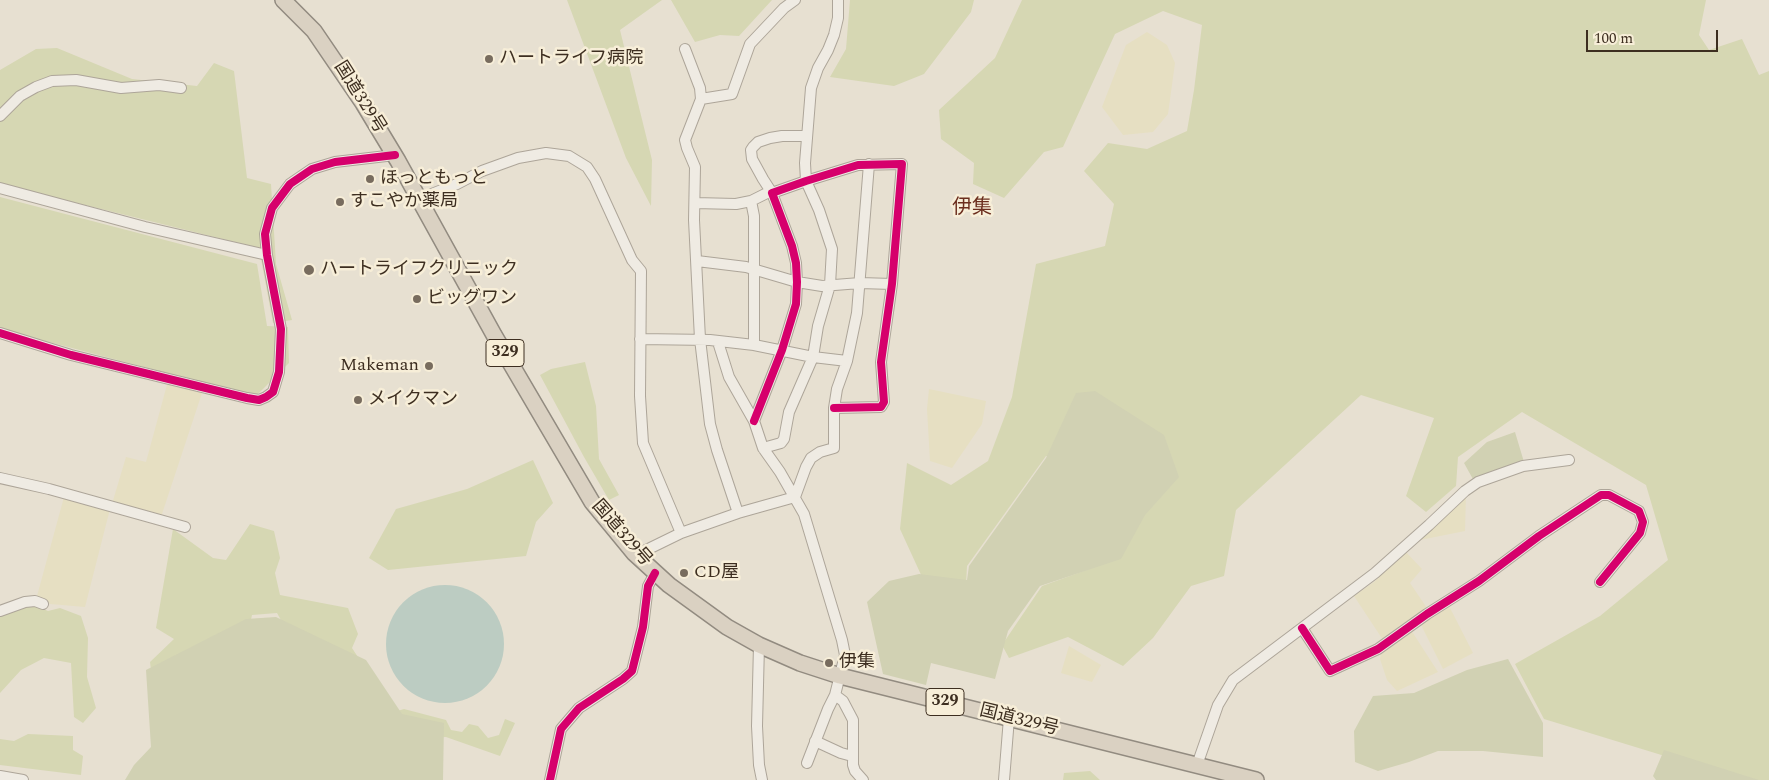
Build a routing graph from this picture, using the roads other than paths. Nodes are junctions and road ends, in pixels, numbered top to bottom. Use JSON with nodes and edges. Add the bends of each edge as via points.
{"nodes":[{"id":1,"x":283,"y":0,"type":"edge"},
{"id":2,"x":795,"y":0,"type":"edge"},
{"id":3,"x":838,"y":0,"type":"edge"},
{"id":4,"x":685,"y":49,"type":"dead end"},
{"id":5,"x":181,"y":88,"type":"dead end"},
{"id":6,"x":701,"y":99,"type":"junction"},
{"id":7,"x":0,"y":116,"type":"edge"},
{"id":8,"x":806,"y":136,"type":"junction"},
{"id":9,"x":395,"y":156,"type":"junction"},
{"id":10,"x":869,"y":164,"type":"junction"},
{"id":11,"x":806,"y":180,"type":"junction"},
{"id":12,"x":0,"y":188,"type":"edge"},
{"id":13,"x":772,"y":192,"type":"junction"},
{"id":14,"x":419,"y":199,"type":"junction"},
{"id":15,"x":751,"y":201,"type":"junction"},
{"id":16,"x":695,"y":203,"type":"junction"},
{"id":17,"x":267,"y":255,"type":"junction"},
{"id":18,"x":697,"y":261,"type":"junction"},
{"id":19,"x":753,"y":269,"type":"junction"},
{"id":20,"x":797,"y":282,"type":"junction"},
{"id":21,"x":860,"y":283,"type":"junction"},
{"id":22,"x":892,"y":284,"type":"junction"},
{"id":23,"x":830,"y":285,"type":"junction"},
{"id":24,"x":0,"y":334,"type":"edge"},
{"id":25,"x":640,"y":339,"type":"junction"},
{"id":26,"x":700,"y":339,"type":"junction"},
{"id":27,"x":718,"y":342,"type":"junction"},
{"id":28,"x":754,"y":345,"type":"junction"},
{"id":29,"x":782,"y":350,"type":"junction"},
{"id":30,"x":813,"y":357,"type":"junction"},
{"id":31,"x":847,"y":361,"type":"junction"},
{"id":32,"x":834,"y":408,"type":"junction"},
{"id":33,"x":754,"y":421,"type":"junction"},
{"id":34,"x":763,"y":448,"type":"junction"},
{"id":35,"x":1569,"y":460,"type":"dead end"},
{"id":36,"x":0,"y":478,"type":"edge"},
{"id":37,"x":795,"y":497,"type":"junction"},
{"id":38,"x":738,"y":513,"type":"junction"},
{"id":39,"x":185,"y":527,"type":"dead end"},
{"id":40,"x":681,"y":533,"type":"junction"},
{"id":41,"x":636,"y":555,"type":"junction"},
{"id":42,"x":655,"y":573,"type":"junction"},
{"id":43,"x":1600,"y":582,"type":"dead end"},
{"id":44,"x":43,"y":604,"type":"dead end"},
{"id":45,"x":0,"y":611,"type":"edge"},
{"id":46,"x":1302,"y":628,"type":"junction"},
{"id":47,"x":759,"y":645,"type":"junction"},
{"id":48,"x":840,"y":676,"type":"junction"},
{"id":49,"x":835,"y":695,"type":"junction"},
{"id":50,"x":1009,"y":718,"type":"junction"},
{"id":51,"x":815,"y":741,"type":"junction"},
{"id":52,"x":852,"y":756,"type":"junction"},
{"id":53,"x":807,"y":763,"type":"dead end"},
{"id":54,"x":1197,"y":765,"type":"junction"},
{"id":55,"x":0,"y":776,"type":"edge"},
{"id":56,"x":23,"y":780,"type":"edge"},
{"id":57,"x":550,"y":780,"type":"edge"},
{"id":58,"x":762,"y":780,"type":"edge"},
{"id":59,"x":863,"y":780,"type":"edge"},
{"id":60,"x":1004,"y":780,"type":"edge"},
{"id":61,"x":1256,"y":780,"type":"edge"}],
"edges":[{"from":1,"to":9,"type":"highway","name":"国道329号","number":"329","via":[[328,49]]},
{"from":2,"to":6,"type":"street","via":[[750,44],[732,94]]},
{"from":3,"to":8,"type":"street","via":[[834,35],[811,88]]},
{"from":4,"to":6,"type":"street"},
{"from":5,"to":7,"type":"street","via":[[121,88],[76,80],[52,81],[20,96]]},
{"from":6,"to":16,"type":"street","via":[[685,140],[695,167]]},
{"from":8,"to":11,"type":"street"},
{"from":8,"to":13,"type":"street","via":[[770,138],[758,142],[751,150],[752,159]]},
{"from":9,"to":14,"type":"highway","name":"国道329号","number":"329"},
{"from":9,"to":17,"type":"street","via":[[334,162],[312,169],[290,184],[272,208],[267,222]]},
{"from":10,"to":11,"type":"street"},
{"from":10,"to":21,"type":"street"},
{"from":10,"to":22,"type":"street","via":[[902,164]]},
{"from":11,"to":13,"type":"street"},
{"from":11,"to":23,"type":"street","via":[[832,249]]},
{"from":12,"to":17,"type":"street","via":[[145,227]]},
{"from":13,"to":15,"type":"street"},
{"from":13,"to":20,"type":"street","via":[[792,246]]},
{"from":14,"to":25,"type":"street","via":[[518,158],[546,153],[569,156],[581,163],[595,179],[632,260],[641,271]]},
{"from":14,"to":41,"type":"highway","name":"国道329号","number":"329","via":[[587,493]]},
{"from":15,"to":16,"type":"street"},
{"from":15,"to":19,"type":"street","via":[[754,216]]},
{"from":16,"to":18,"type":"street"},
{"from":17,"to":24,"type":"street","via":[[281,329],[279,372],[273,392],[266,398],[259,400],[212,390]]},
{"from":18,"to":19,"type":"street"},
{"from":18,"to":26,"type":"street"},
{"from":19,"to":20,"type":"street"},
{"from":19,"to":28,"type":"street"},
{"from":20,"to":23,"type":"street"},
{"from":20,"to":29,"type":"street","via":[[796,304]]},
{"from":21,"to":22,"type":"street"},
{"from":21,"to":23,"type":"street"},
{"from":21,"to":31,"type":"street"},
{"from":22,"to":32,"type":"street","via":[[881,362],[884,402],[881,407]]},
{"from":23,"to":30,"type":"street"},
{"from":25,"to":26,"type":"street"},
{"from":25,"to":40,"type":"street","via":[[642,443]]},
{"from":26,"to":27,"type":"street"},
{"from":26,"to":38,"type":"street","via":[[710,424]]},
{"from":27,"to":28,"type":"street"},
{"from":27,"to":33,"type":"street","via":[[729,377]]},
{"from":28,"to":29,"type":"street"},
{"from":29,"to":30,"type":"street"},
{"from":29,"to":33,"type":"street"},
{"from":30,"to":31,"type":"street"},
{"from":30,"to":34,"type":"street","via":[[789,412],[784,439]]},
{"from":31,"to":32,"type":"street"},
{"from":32,"to":37,"type":"street","via":[[834,448],[811,458]]},
{"from":33,"to":34,"type":"street"},
{"from":34,"to":37,"type":"street"},
{"from":35,"to":46,"type":"street","via":[[1523,466],[1478,482],[1375,573]]},
{"from":36,"to":39,"type":"street"},
{"from":37,"to":38,"type":"street"},
{"from":37,"to":48,"type":"street","via":[[804,514],[842,640],[845,654]]},
{"from":38,"to":40,"type":"street"},
{"from":40,"to":41,"type":"street"},
{"from":41,"to":42,"type":"highway","name":"国道329号","number":"329"},
{"from":42,"to":47,"type":"highway","name":"国道329号","number":"329","via":[[698,607]]},
{"from":42,"to":57,"type":"street","via":[[648,586],[643,627],[632,671],[579,708],[561,729]]},
{"from":43,"to":46,"type":"street","via":[[1640,533],[1643,522],[1639,510],[1609,495],[1601,495],[1539,536],[1378,649],[1330,670]]},
{"from":44,"to":45,"type":"street","via":[[25,602]]},
{"from":46,"to":54,"type":"street","via":[[1232,680],[1218,705]]},
{"from":47,"to":48,"type":"highway","name":"国道329号","number":"329"},
{"from":47,"to":58,"type":"street","via":[[757,726]]},
{"from":48,"to":49,"type":"street"},
{"from":48,"to":50,"type":"highway","name":"国道329号","number":"329"},
{"from":49,"to":51,"type":"street"},
{"from":49,"to":52,"type":"street","via":[[843,701],[853,720]]},
{"from":50,"to":54,"type":"highway","name":"国道329号","number":"329"},
{"from":50,"to":60,"type":"street"},
{"from":51,"to":52,"type":"street"},
{"from":51,"to":53,"type":"street"},
{"from":52,"to":59,"type":"street","via":[[855,771]]},
{"from":54,"to":61,"type":"highway","name":"国道329号","number":"329"},
{"from":55,"to":56,"type":"street"}]}
